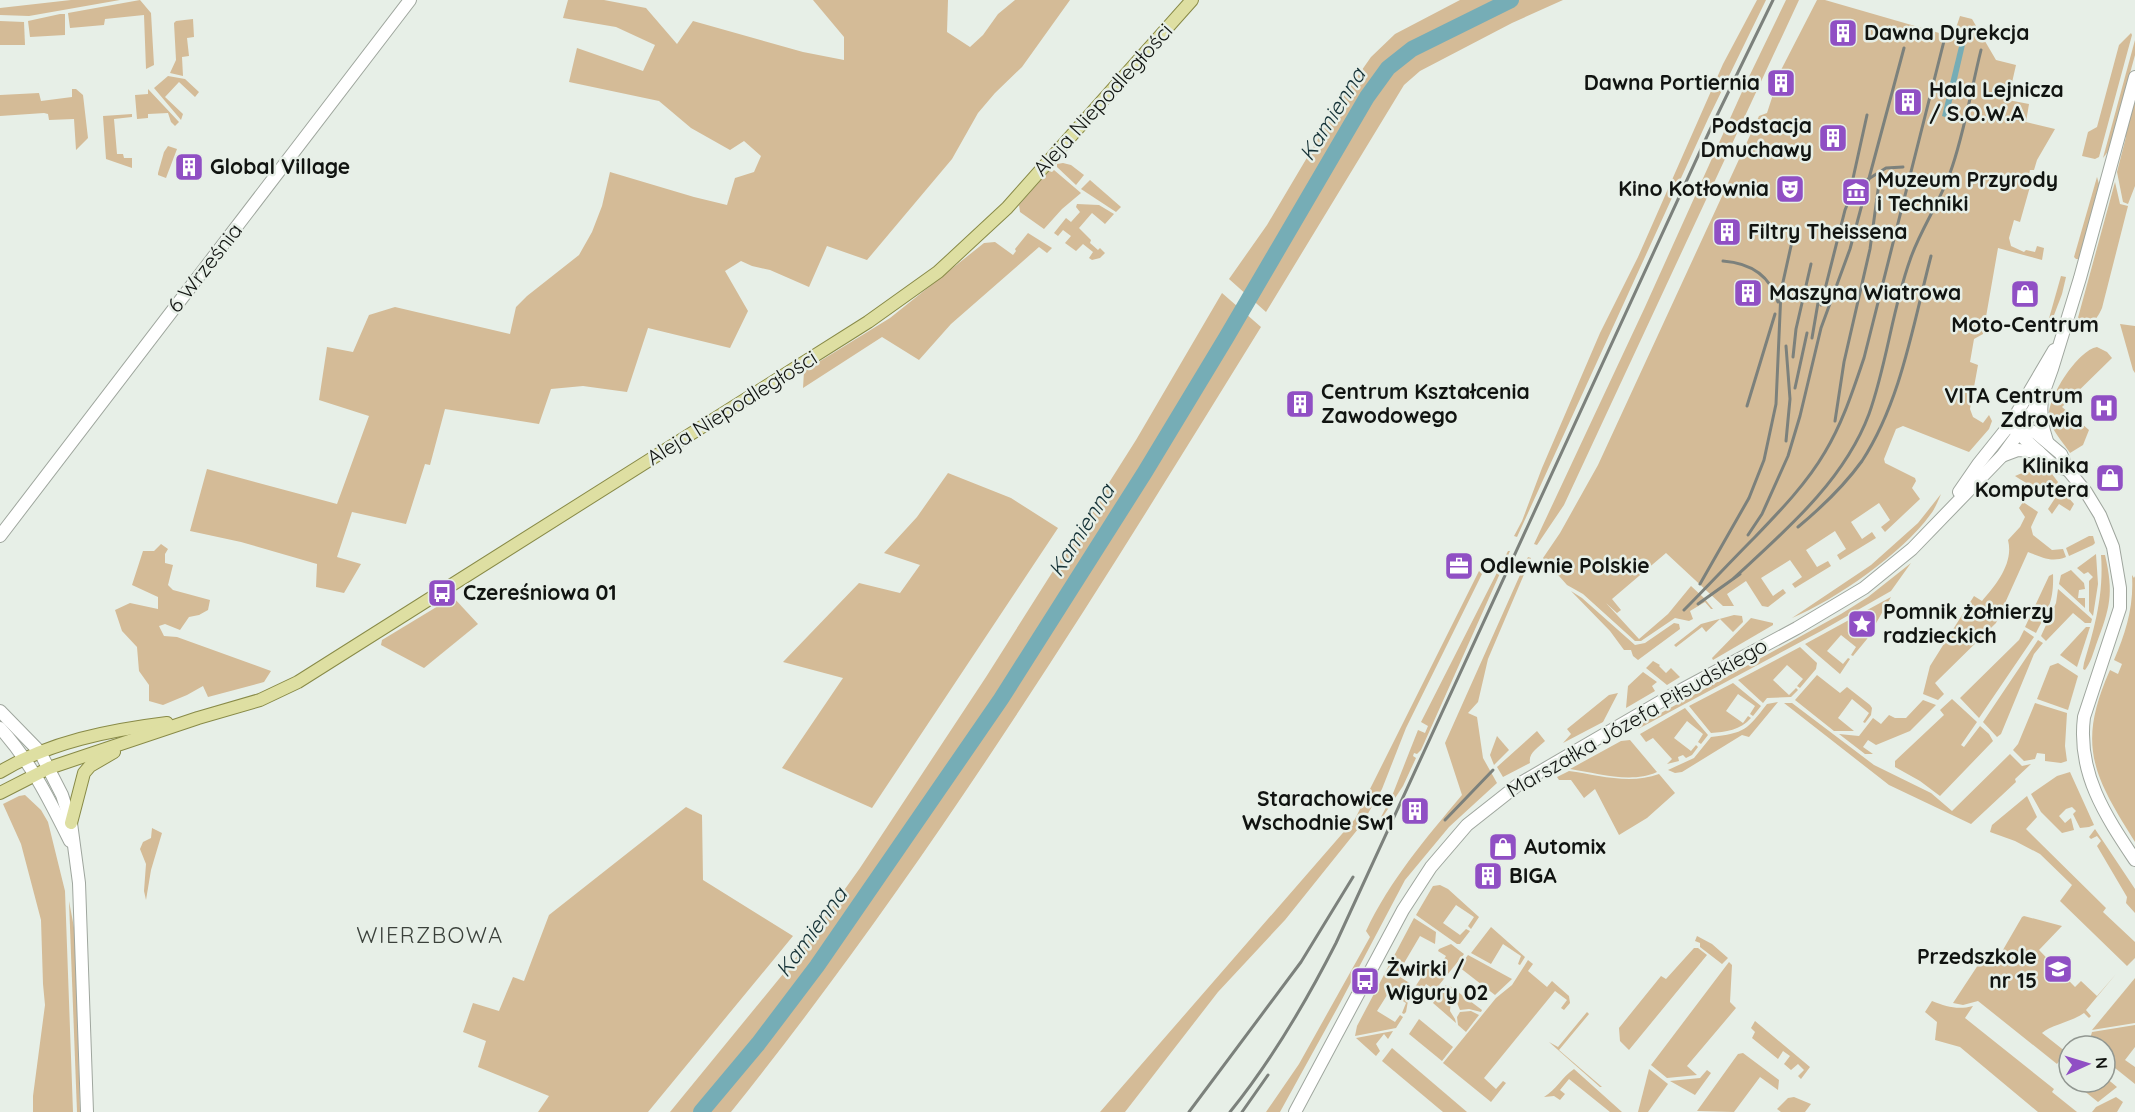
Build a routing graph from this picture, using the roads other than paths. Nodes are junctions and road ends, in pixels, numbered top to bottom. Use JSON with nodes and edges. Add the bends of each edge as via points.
{"nodes":[{"id":1,"x":410,"y":0,"type":"edge"},
{"id":2,"x":1192,"y":0,"type":"edge"},
{"id":3,"x":2135,"y":77,"type":"edge"},
{"id":4,"x":2059,"y":343,"type":"junction"},
{"id":5,"x":2043,"y":394,"type":"junction"},
{"id":6,"x":2018,"y":428,"type":"junction"},
{"id":7,"x":2047,"y":441,"type":"junction"},
{"id":8,"x":2039,"y":453,"type":"junction"},
{"id":9,"x":2002,"y":456,"type":"junction"},
{"id":10,"x":2068,"y":470,"type":"junction"},
{"id":11,"x":1935,"y":525,"type":"junction"},
{"id":12,"x":0,"y":536,"type":"edge"},
{"id":13,"x":0,"y":711,"type":"edge"},
{"id":14,"x":198,"y":718,"type":"junction"},
{"id":15,"x":0,"y":728,"type":"edge"},
{"id":16,"x":137,"y":739,"type":"junction"},
{"id":17,"x":40,"y":752,"type":"junction"},
{"id":18,"x":26,"y":758,"type":"junction"},
{"id":19,"x":49,"y":768,"type":"junction"},
{"id":20,"x":0,"y":772,"type":"edge"},
{"id":21,"x":35,"y":774,"type":"junction"},
{"id":22,"x":0,"y":793,"type":"edge"},
{"id":23,"x":72,"y":824,"type":"junction"},
{"id":24,"x":73,"y":848,"type":"junction"},
{"id":25,"x":2135,"y":860,"type":"edge"},
{"id":26,"x":87,"y":1112,"type":"edge"},
{"id":27,"x":1295,"y":1112,"type":"edge"}],
"edges":[{"from":1,"to":12,"type":"street","name":"6 Września"},
{"from":2,"to":14,"type":"main road","name":"Aleja Niepodległości","via":[[1006,208],[938,272],[905,297],[323,668],[261,700]]},
{"from":3,"to":4,"type":"street","name":"Marszałka Józefa Piłsudskiego"},
{"from":4,"to":5,"type":"street","name":"Marszałka Józefa Piłsudskiego"},
{"from":4,"to":6,"type":"street","name":"Marszałka Józefa Piłsudskiego","via":[[2029,395]]},
{"from":5,"to":6,"type":"street","name":"Marszałka Józefa Piłsudskiego"},
{"from":5,"to":7,"type":"street","via":[[2040,411]]},
{"from":6,"to":7,"type":"street"},
{"from":6,"to":8,"type":"street"},
{"from":6,"to":9,"type":"street","name":"Marszałka Józefa Piłsudskiego"},
{"from":6,"to":11,"type":"street","name":"Marszałka Józefa Piłsudskiego","via":[[1979,463]]},
{"from":7,"to":10,"type":"street","via":[[2061,454]]},
{"from":8,"to":9,"type":"street","via":[[2018,450]]},
{"from":8,"to":10,"type":"street","via":[[2054,466]]},
{"from":9,"to":11,"type":"street","name":"Marszałka Józefa Piłsudskiego"},
{"from":10,"to":25,"type":"street","via":[[2100,515],[2113,547],[2120,588],[2118,615],[2084,717],[2084,755],[2098,798]]},
{"from":11,"to":27,"type":"street","name":"Marszałka Józefa Piłsudskiego","via":[[1864,588],[1519,783],[1467,825],[1431,867],[1403,910]]},
{"from":13,"to":17,"type":"street"},
{"from":14,"to":16,"type":"main road","name":"Aleja Niepodległości"},
{"from":14,"to":17,"type":"main road","name":"Aleja Niepodległości","via":[[139,727]]},
{"from":15,"to":18,"type":"street"},
{"from":16,"to":19,"type":"main road","name":"Aleja Niepodległości"},
{"from":16,"to":23,"type":"main road","via":[[90,766],[81,782]]},
{"from":17,"to":18,"type":"main road","name":"Aleja Niepodległości"},
{"from":17,"to":19,"type":"street"},
{"from":18,"to":20,"type":"main road","name":"Aleja Niepodległości"},
{"from":18,"to":21,"type":"street"},
{"from":19,"to":21,"type":"main road","name":"Aleja Niepodległości"},
{"from":19,"to":23,"type":"street"},
{"from":21,"to":22,"type":"main road","name":"Aleja Niepodległości"},
{"from":21,"to":24,"type":"street"},
{"from":23,"to":24,"type":"street"},
{"from":24,"to":26,"type":"street","via":[[79,883]]}]}
